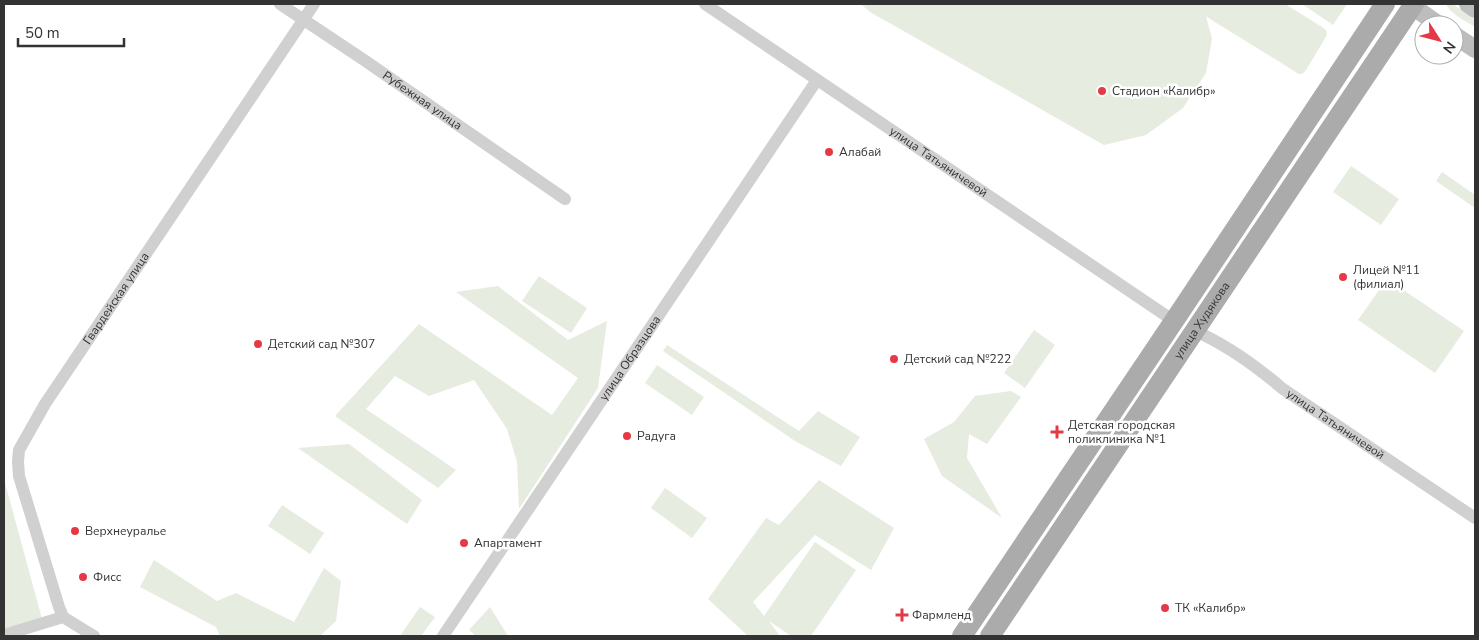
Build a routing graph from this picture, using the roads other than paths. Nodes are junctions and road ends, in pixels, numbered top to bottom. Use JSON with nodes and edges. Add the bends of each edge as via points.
{"nodes":[{"id":1,"x":280,"y":4,"type":"edge"},
{"id":2,"x":314,"y":4,"type":"edge"},
{"id":3,"x":705,"y":4,"type":"edge"},
{"id":4,"x":1385,"y":4,"type":"edge"},
{"id":5,"x":1412,"y":4,"type":"edge"},
{"id":6,"x":1468,"y":4,"type":"edge"},
{"id":7,"x":1475,"y":9,"type":"edge"},
{"id":8,"x":1426,"y":15,"type":"edge"},
{"id":9,"x":304,"y":19,"type":"junction"},
{"id":10,"x":1464,"y":42,"type":"edge"},
{"id":11,"x":1475,"y":49,"type":"edge"},
{"id":12,"x":817,"y":80,"type":"junction"},
{"id":13,"x":565,"y":199,"type":"dead end"},
{"id":14,"x":1174,"y":321,"type":"junction"},
{"id":15,"x":1195,"y":331,"type":"junction"},
{"id":16,"x":1475,"y":518,"type":"edge"},
{"id":17,"x":63,"y":617,"type":"junction"},
{"id":18,"x":4,"y":635,"type":"edge"},
{"id":19,"x":94,"y":636,"type":"edge"},
{"id":20,"x":443,"y":636,"type":"edge"},
{"id":21,"x":962,"y":636,"type":"edge"},
{"id":22,"x":990,"y":636,"type":"edge"}],
"edges":[{"from":1,"to":9,"type":"street","name":"Рубежная улица"},
{"from":2,"to":9,"type":"street","name":"Гвардейская улица"},
{"from":3,"to":12,"type":"street","name":"улица Татьяничевой"},
{"from":4,"to":14,"type":"main road","name":"улица Худякова"},
{"from":5,"to":8,"type":"main road"},
{"from":5,"to":15,"type":"main road","name":"улица Худякова"},
{"from":6,"to":7,"type":"main road"},
{"from":9,"to":13,"type":"street","name":"Рубежная улица"},
{"from":9,"to":17,"type":"street","name":"Гвардейская улица","via":[[44,404],[19,450],[19,476]]},
{"from":10,"to":11,"type":"main road"},
{"from":12,"to":14,"type":"street","name":"улица Татьяничевой"},
{"from":12,"to":20,"type":"street","name":"улица Образцова"},
{"from":14,"to":15,"type":"main road"},
{"from":14,"to":21,"type":"main road","name":"улица Худякова"},
{"from":15,"to":16,"type":"street","name":"улица Татьяничевой","via":[[1220,343],[1262,371],[1283,389]]},
{"from":15,"to":22,"type":"main road","name":"улица Худякова"},
{"from":17,"to":18,"type":"street"},
{"from":17,"to":19,"type":"street"}]}
